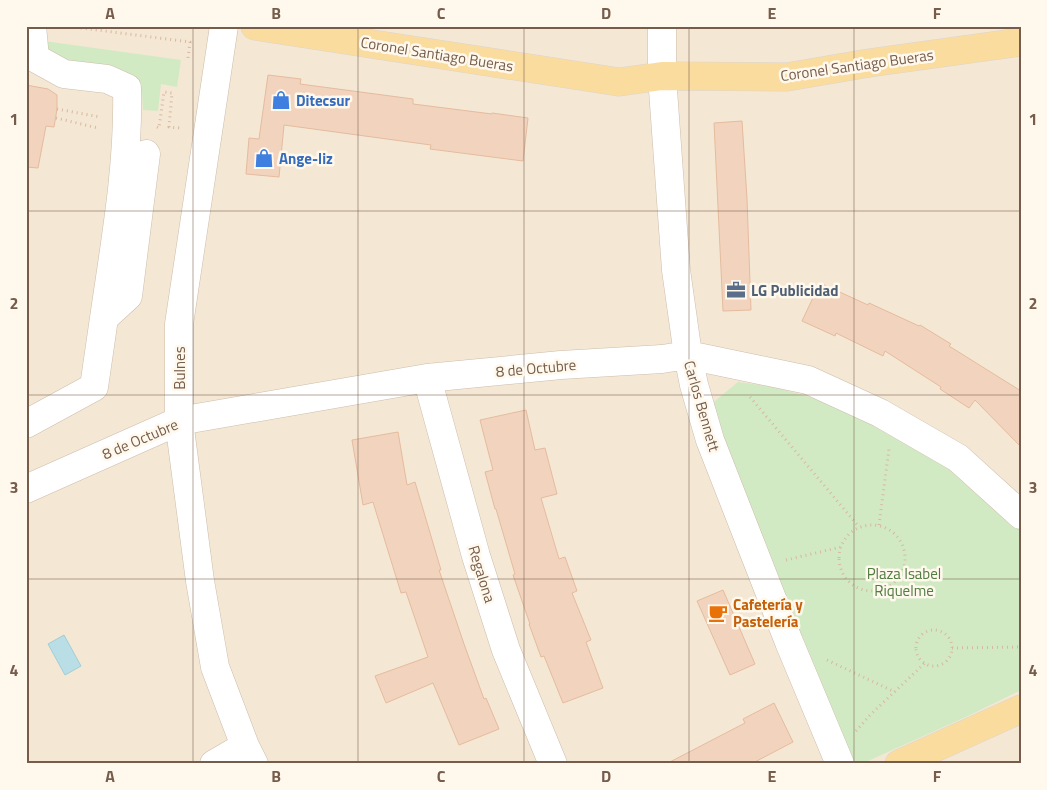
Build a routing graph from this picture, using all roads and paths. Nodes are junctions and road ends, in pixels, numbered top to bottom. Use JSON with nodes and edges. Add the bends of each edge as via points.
{"nodes":[{"id":1,"x":32,"y":26,"type":"edge"},
{"id":2,"x":66,"y":26,"type":"edge"},
{"id":3,"x":224,"y":26,"type":"edge"},
{"id":4,"x":256,"y":26,"type":"edge"},
{"id":5,"x":367,"y":26,"type":"edge"},
{"id":6,"x":662,"y":26,"type":"edge"},
{"id":7,"x":190,"y":42,"type":"dead end"},
{"id":8,"x":1021,"y":42,"type":"edge"},
{"id":9,"x":619,"y":74,"type":"junction"},
{"id":10,"x":662,"y":76,"type":"junction"},
{"id":11,"x":146,"y":154,"type":"dead end"},
{"id":12,"x":104,"y":318,"type":"junction"},
{"id":13,"x":688,"y":355,"type":"junction"},
{"id":14,"x":427,"y":378,"type":"junction"},
{"id":15,"x":746,"y":392,"type":"dead end"},
{"id":16,"x":178,"y":421,"type":"junction"},
{"id":17,"x":26,"y":424,"type":"edge"},
{"id":18,"x":890,"y":440,"type":"dead end"},
{"id":19,"x":26,"y":489,"type":"edge"},
{"id":20,"x":1021,"y":515,"type":"edge"},
{"id":21,"x":879,"y":525,"type":"junction"},
{"id":22,"x":859,"y":527,"type":"junction"},
{"id":23,"x":841,"y":547,"type":"junction"},
{"id":24,"x":778,"y":562,"type":"dead end"},
{"id":25,"x":1021,"y":647,"type":"edge"},
{"id":26,"x":952,"y":648,"type":"junction"},
{"id":27,"x":820,"y":656,"type":"dead end"},
{"id":28,"x":925,"y":664,"type":"junction"},
{"id":29,"x":895,"y":692,"type":"junction"},
{"id":30,"x":1021,"y":709,"type":"edge"},
{"id":31,"x":249,"y":755,"type":"edge"},
{"id":32,"x":838,"y":759,"type":"edge"},
{"id":33,"x":214,"y":764,"type":"edge"},
{"id":34,"x":553,"y":764,"type":"edge"},
{"id":35,"x":899,"y":764,"type":"edge"}],
"edges":[{"from":1,"to":12,"type":"street","via":[[35,58],[64,74],[107,79],[127,88],[128,121],[122,187]]},
{"from":2,"to":7,"type":"path"},
{"from":3,"to":16,"type":"street","name":"Bulnes","via":[[179,324]]},
{"from":4,"to":9,"type":"main road","name":"Coronel Santiago Bueras"},
{"from":5,"to":9,"type":"main road","name":"Coronel Santiago Bueras"},
{"from":6,"to":10,"type":"street","name":"Carlos Bennett"},
{"from":8,"to":10,"type":"main road","name":"Coronel Santiago Bueras","via":[[787,77]]},
{"from":9,"to":10,"type":"main road","name":"Coronel Santiago Bueras"},
{"from":10,"to":13,"type":"street","name":"Carlos Bennett","via":[[676,270]]},
{"from":11,"to":12,"type":"street","via":[[128,296]]},
{"from":12,"to":17,"type":"street","via":[[94,387]]},
{"from":13,"to":14,"type":"street","name":"8 de Octubre"},
{"from":13,"to":20,"type":"street","name":"8 de Octubre","via":[[808,380],[880,413],[958,458]]},
{"from":13,"to":32,"type":"street","name":"Carlos Bennett","via":[[710,440]]},
{"from":14,"to":16,"type":"street","name":"8 de Octubre"},
{"from":14,"to":34,"type":"street","name":"Regalona","via":[[476,556],[506,650]]},
{"from":15,"to":22,"type":"path"},
{"from":16,"to":19,"type":"street","name":"8 de Octubre"},
{"from":16,"to":31,"type":"street","name":"Bulnes","via":[[215,667]]},
{"from":18,"to":21,"type":"path"},
{"from":21,"to":22,"type":"path"},
{"from":21,"to":23,"type":"path","via":[[896,536],[905,554],[900,575],[883,589],[861,589],[851,583],[840,564]]},
{"from":22,"to":23,"type":"path","via":[[850,533]]},
{"from":23,"to":24,"type":"path"},
{"from":25,"to":26,"type":"path"},
{"from":26,"to":28,"type":"path","via":[[947,661],[942,664]]},
{"from":26,"to":28,"type":"path","via":[[950,639],[941,631],[924,633],[916,648]]},
{"from":27,"to":29,"type":"path"},
{"from":28,"to":29,"type":"path"},
{"from":29,"to":32,"type":"path","via":[[855,732],[848,750]]},
{"from":30,"to":35,"type":"main road"},
{"from":31,"to":33,"type":"street"}]}
